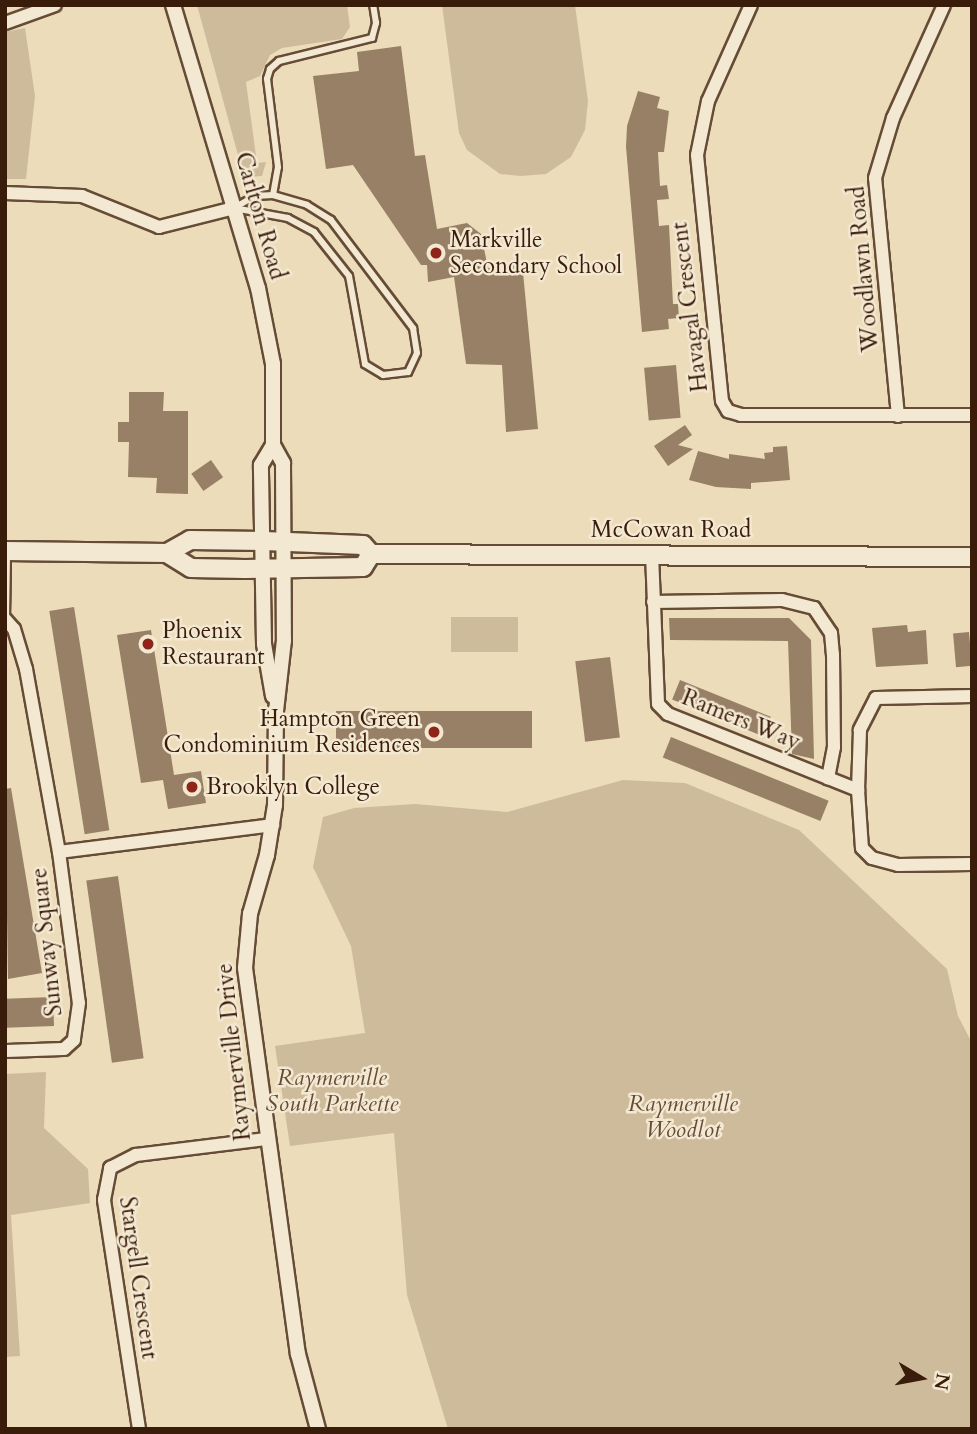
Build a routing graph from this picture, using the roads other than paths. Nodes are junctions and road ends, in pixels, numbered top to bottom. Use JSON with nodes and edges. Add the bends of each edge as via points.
{"nodes":[{"id":1,"x":55,"y":5,"type":"edge"},
{"id":2,"x":173,"y":5,"type":"edge"},
{"id":3,"x":373,"y":5,"type":"edge"},
{"id":4,"x":751,"y":5,"type":"edge"},
{"id":5,"x":944,"y":5,"type":"edge"},
{"id":6,"x":5,"y":23,"type":"edge"},
{"id":7,"x":5,"y":194,"type":"edge"},
{"id":8,"x":273,"y":195,"type":"junction"},
{"id":9,"x":234,"y":208,"type":"junction"},
{"id":10,"x":972,"y":415,"type":"edge"},
{"id":11,"x":898,"y":416,"type":"junction"},
{"id":12,"x":274,"y":445,"type":"junction"},
{"id":13,"x":264,"y":541,"type":"junction"},
{"id":14,"x":285,"y":543,"type":"junction"},
{"id":15,"x":6,"y":551,"type":"edge"},
{"id":16,"x":167,"y":553,"type":"junction"},
{"id":17,"x":652,"y":554,"type":"junction"},
{"id":18,"x":371,"y":555,"type":"junction"},
{"id":19,"x":972,"y":557,"type":"edge"},
{"id":20,"x":285,"y":568,"type":"junction"},
{"id":21,"x":264,"y":569,"type":"junction"},
{"id":22,"x":653,"y":602,"type":"junction"},
{"id":23,"x":6,"y":619,"type":"edge"},
{"id":24,"x":972,"y":696,"type":"edge"},
{"id":25,"x":276,"y":711,"type":"junction"},
{"id":26,"x":828,"y":778,"type":"junction"},
{"id":27,"x":858,"y":790,"type":"junction"},
{"id":28,"x":273,"y":825,"type":"junction"},
{"id":29,"x":59,"y":852,"type":"junction"},
{"id":30,"x":972,"y":864,"type":"edge"},
{"id":31,"x":5,"y":1051,"type":"edge"},
{"id":32,"x":266,"y":1139,"type":"junction"},
{"id":33,"x":139,"y":1429,"type":"edge"},
{"id":34,"x":318,"y":1429,"type":"edge"}],
"edges":[{"from":1,"to":6,"type":"street"},
{"from":2,"to":9,"type":"street","name":"Carlton Road"},
{"from":3,"to":8,"type":"lane","via":[[376,23],[372,38],[279,61],[270,69],[267,79],[278,167]]},
{"from":4,"to":11,"type":"street","name":"Havagal Crescent","via":[[712,89],[698,155],[722,401],[728,411],[741,415]]},
{"from":5,"to":11,"type":"street","name":"Woodlawn Road","via":[[893,118],[876,178]]},
{"from":7,"to":9,"type":"street","via":[[82,195],[159,227]]},
{"from":8,"to":9,"type":"lane","via":[[255,196]]},
{"from":8,"to":9,"type":"lane","via":[[307,205],[331,220],[413,328],[417,353],[408,372],[383,375],[365,364],[349,276],[314,232],[288,218]]},
{"from":9,"to":12,"type":"street","name":"Carlton Road","via":[[258,288],[273,364]]},
{"from":10,"to":11,"type":"street","name":"Havagal Crescent"},
{"from":12,"to":13,"type":"street","name":"Carlton Road","via":[[261,465]]},
{"from":12,"to":14,"type":"street","name":"Carlton Road","via":[[283,463]]},
{"from":13,"to":14,"type":"main road","name":"McCowan Road"},
{"from":13,"to":16,"type":"main road","name":"McCowan Road","via":[[190,541]]},
{"from":13,"to":21,"type":"street","name":"Raymerville Drive"},
{"from":14,"to":18,"type":"main road","name":"McCowan Road","via":[[363,545]]},
{"from":14,"to":20,"type":"street","name":"Carlton Road"},
{"from":15,"to":16,"type":"main road","name":"McCowan Road"},
{"from":15,"to":23,"type":"lane"},
{"from":16,"to":21,"type":"main road","name":"McCowan Road","via":[[191,568]]},
{"from":17,"to":18,"type":"main road","name":"McCowan Road"},
{"from":17,"to":19,"type":"main road","name":"McCowan Road"},
{"from":17,"to":22,"type":"street","name":"Ramers Way"},
{"from":18,"to":20,"type":"main road","name":"McCowan Road","via":[[363,567]]},
{"from":20,"to":21,"type":"main road","name":"McCowan Road"},
{"from":20,"to":25,"type":"street","name":"Raymerville Drive"},
{"from":21,"to":25,"type":"street","name":"Raymerville Drive","via":[[264,644]]},
{"from":22,"to":26,"type":"street","name":"Ramers Way","via":[[658,705],[668,714]]},
{"from":22,"to":26,"type":"street","name":"Ramers Way","via":[[782,600],[814,608],[831,634],[833,654],[834,747]]},
{"from":23,"to":29,"type":"street","name":"Sunway Square","via":[[23,657]]},
{"from":24,"to":27,"type":"street","via":[[876,698],[859,730]]},
{"from":25,"to":28,"type":"street","name":"Raymerville Drive"},
{"from":26,"to":27,"type":"street","name":"Ramers Way"},
{"from":27,"to":30,"type":"street","via":[[862,848],[872,858],[898,865]]},
{"from":28,"to":29,"type":"street","name":"Sunway Square"},
{"from":28,"to":32,"type":"street","name":"Raymerville Drive","via":[[250,914],[245,968]]},
{"from":29,"to":31,"type":"street","name":"Sunway Square","via":[[79,1003],[74,1040],[64,1049]]},
{"from":32,"to":33,"type":"street","name":"Stargell Crescent","via":[[136,1155],[110,1168],[104,1200]]},
{"from":32,"to":34,"type":"street","name":"Raymerville Drive","via":[[298,1354]]}]}
